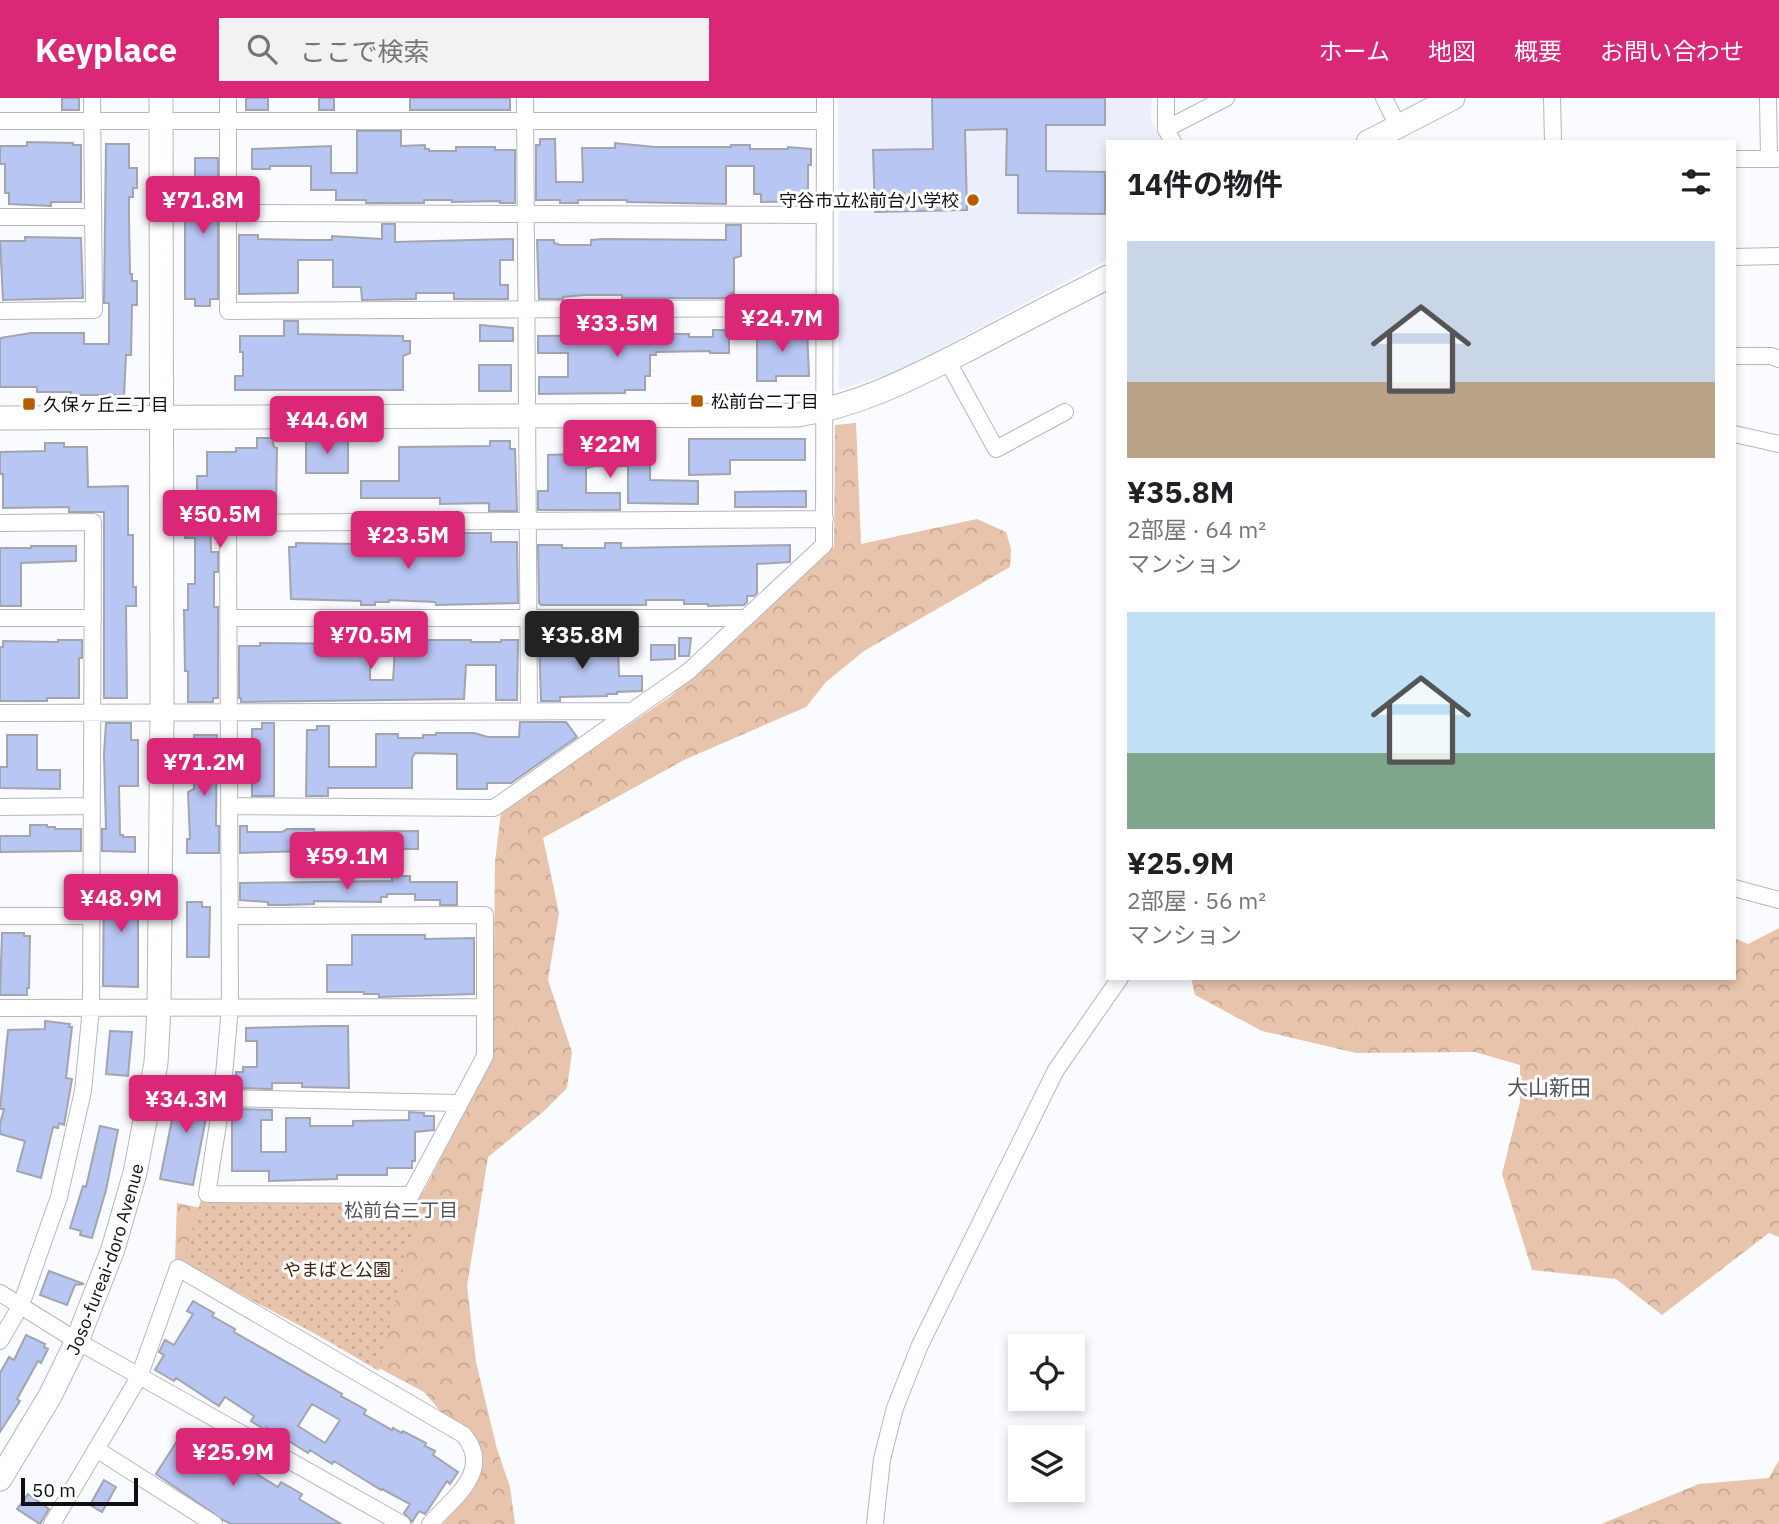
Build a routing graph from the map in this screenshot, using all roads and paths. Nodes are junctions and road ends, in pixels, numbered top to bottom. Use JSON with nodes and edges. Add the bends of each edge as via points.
{"nodes":[{"id":1,"x":92,"y":98,"type":"edge"},
{"id":2,"x":162,"y":98,"type":"edge"},
{"id":3,"x":228,"y":98,"type":"edge"},
{"id":4,"x":525,"y":98,"type":"edge"},
{"id":5,"x":825,"y":98,"type":"edge"},
{"id":6,"x":1166,"y":98,"type":"edge"},
{"id":7,"x":1226,"y":98,"type":"edge"},
{"id":8,"x":1384,"y":98,"type":"edge"},
{"id":9,"x":1453,"y":98,"type":"edge"},
{"id":10,"x":1552,"y":98,"type":"edge"},
{"id":11,"x":1768,"y":98,"type":"edge"},
{"id":12,"x":0,"y":121,"type":"edge"},
{"id":13,"x":92,"y":121,"type":"junction"},
{"id":14,"x":525,"y":121,"type":"junction"},
{"id":15,"x":825,"y":121,"type":"junction"},
{"id":16,"x":162,"y":122,"type":"junction"},
{"id":17,"x":228,"y":122,"type":"junction"},
{"id":18,"x":1398,"y":126,"type":"junction"},
{"id":19,"x":1170,"y":135,"type":"edge"},
{"id":20,"x":1372,"y":140,"type":"edge"},
{"id":21,"x":1553,"y":140,"type":"edge"},
{"id":22,"x":1774,"y":158,"type":"edge"},
{"id":23,"x":1736,"y":159,"type":"edge"},
{"id":24,"x":228,"y":213,"type":"junction"},
{"id":25,"x":526,"y":215,"type":"junction"},
{"id":26,"x":824,"y":215,"type":"junction"},
{"id":27,"x":0,"y":217,"type":"edge"},
{"id":28,"x":92,"y":217,"type":"junction"},
{"id":29,"x":1779,"y":256,"type":"edge"},
{"id":30,"x":1736,"y":257,"type":"edge"},
{"id":31,"x":1106,"y":278,"type":"edge"},
{"id":32,"x":823,"y":309,"type":"junction"},
{"id":33,"x":526,"y":310,"type":"junction"},
{"id":34,"x":0,"y":311,"type":"edge"},
{"id":35,"x":1736,"y":356,"type":"edge"},
{"id":36,"x":1779,"y":359,"type":"edge"},
{"id":37,"x":947,"y":360,"type":"junction"},
{"id":38,"x":825,"y":411,"type":"junction"},
{"id":39,"x":1065,"y":412,"type":"dead end"},
{"id":40,"x":527,"y":415,"type":"junction"},
{"id":41,"x":0,"y":418,"type":"edge"},
{"id":42,"x":160,"y":418,"type":"junction"},
{"id":43,"x":1736,"y":433,"type":"edge"},
{"id":44,"x":1779,"y":444,"type":"edge"},
{"id":45,"x":825,"y":519,"type":"junction"},
{"id":46,"x":527,"y":522,"type":"junction"},
{"id":47,"x":0,"y":523,"type":"edge"},
{"id":48,"x":0,"y":618,"type":"edge"},
{"id":49,"x":93,"y":618,"type":"junction"},
{"id":50,"x":229,"y":618,"type":"junction"},
{"id":51,"x":528,"y":618,"type":"junction"},
{"id":52,"x":746,"y":618,"type":"junction"},
{"id":53,"x":528,"y":711,"type":"junction"},
{"id":54,"x":631,"y":711,"type":"junction"},
{"id":55,"x":229,"y":712,"type":"junction"},
{"id":56,"x":0,"y":713,"type":"edge"},
{"id":57,"x":93,"y":713,"type":"junction"},
{"id":58,"x":162,"y":713,"type":"junction"},
{"id":59,"x":92,"y":806,"type":"junction"},
{"id":60,"x":229,"y":806,"type":"junction"},
{"id":61,"x":0,"y":807,"type":"edge"},
{"id":62,"x":1736,"y":889,"type":"edge"},
{"id":63,"x":1779,"y":900,"type":"edge"},
{"id":64,"x":0,"y":916,"type":"edge"},
{"id":65,"x":92,"y":916,"type":"junction"},
{"id":66,"x":230,"y":916,"type":"junction"},
{"id":67,"x":1118,"y":980,"type":"edge"},
{"id":68,"x":91,"y":1007,"type":"junction"},
{"id":69,"x":159,"y":1007,"type":"junction"},
{"id":70,"x":230,"y":1007,"type":"junction"},
{"id":71,"x":485,"y":1007,"type":"junction"},
{"id":72,"x":0,"y":1008,"type":"edge"},
{"id":73,"x":222,"y":1098,"type":"junction"},
{"id":74,"x":459,"y":1103,"type":"junction"},
{"id":75,"x":0,"y":1293,"type":"edge"},
{"id":76,"x":21,"y":1305,"type":"junction"},
{"id":77,"x":0,"y":1341,"type":"edge"},
{"id":78,"x":78,"y":1342,"type":"junction"},
{"id":79,"x":139,"y":1377,"type":"junction"},
{"id":80,"x":96,"y":1449,"type":"junction"},
{"id":81,"x":0,"y":1479,"type":"edge"},
{"id":82,"x":51,"y":1524,"type":"edge"},
{"id":83,"x":214,"y":1524,"type":"edge"},
{"id":84,"x":402,"y":1524,"type":"edge"},
{"id":85,"x":430,"y":1524,"type":"edge"},
{"id":86,"x":875,"y":1524,"type":"edge"}],
"edges":[{"from":1,"to":13,"type":"street"},
{"from":2,"to":16,"type":"street","name":"Joso-fureai-doro Avenue"},
{"from":3,"to":17,"type":"street"},
{"from":4,"to":14,"type":"street"},
{"from":5,"to":15,"type":"street"},
{"from":6,"to":19,"type":"street"},
{"from":7,"to":19,"type":"street"},
{"from":8,"to":18,"type":"street"},
{"from":9,"to":18,"type":"street"},
{"from":10,"to":21,"type":"street"},
{"from":11,"to":22,"type":"street"},
{"from":12,"to":13,"type":"street"},
{"from":13,"to":16,"type":"street"},
{"from":13,"to":28,"type":"street"},
{"from":14,"to":15,"type":"street"},
{"from":14,"to":17,"type":"street"},
{"from":14,"to":25,"type":"street"},
{"from":15,"to":26,"type":"street"},
{"from":16,"to":17,"type":"street"},
{"from":16,"to":42,"type":"street","name":"Joso-fureai-doro Avenue"},
{"from":17,"to":24,"type":"street"},
{"from":18,"to":20,"type":"street"},
{"from":22,"to":23,"type":"street"},
{"from":24,"to":25,"type":"street"},
{"from":24,"to":33,"type":"street","via":[[228,311]]},
{"from":25,"to":26,"type":"street"},
{"from":25,"to":33,"type":"street"},
{"from":26,"to":32,"type":"street"},
{"from":27,"to":28,"type":"street"},
{"from":28,"to":34,"type":"street","via":[[94,310]]},
{"from":29,"to":30,"type":"street"},
{"from":31,"to":37,"type":"street"},
{"from":32,"to":33,"type":"street"},
{"from":32,"to":38,"type":"street"},
{"from":33,"to":40,"type":"street"},
{"from":35,"to":36,"type":"street"},
{"from":37,"to":38,"type":"street","via":[[900,385]]},
{"from":37,"to":39,"type":"street","via":[[996,449]]},
{"from":38,"to":40,"type":"street"},
{"from":38,"to":45,"type":"street"},
{"from":40,"to":42,"type":"street"},
{"from":40,"to":46,"type":"street"},
{"from":41,"to":42,"type":"street"},
{"from":42,"to":58,"type":"street","name":"Joso-fureai-doro Avenue"},
{"from":43,"to":44,"type":"street"},
{"from":45,"to":46,"type":"street"},
{"from":45,"to":52,"type":"street","via":[[824,545]]},
{"from":46,"to":50,"type":"street","via":[[228,523]]},
{"from":46,"to":51,"type":"street"},
{"from":47,"to":49,"type":"street","via":[[93,522]]},
{"from":48,"to":49,"type":"street"},
{"from":49,"to":57,"type":"street"},
{"from":50,"to":51,"type":"street"},
{"from":50,"to":55,"type":"street"},
{"from":51,"to":52,"type":"street"},
{"from":51,"to":53,"type":"street"},
{"from":52,"to":54,"type":"street","via":[[689,671]]},
{"from":53,"to":54,"type":"street"},
{"from":53,"to":55,"type":"street"},
{"from":54,"to":60,"type":"street","via":[[494,807]]},
{"from":55,"to":58,"type":"street"},
{"from":55,"to":60,"type":"street"},
{"from":56,"to":57,"type":"street"},
{"from":57,"to":58,"type":"street"},
{"from":57,"to":59,"type":"street"},
{"from":58,"to":69,"type":"street","name":"Joso-fureai-doro Avenue"},
{"from":59,"to":61,"type":"street"},
{"from":59,"to":65,"type":"street"},
{"from":60,"to":66,"type":"street"},
{"from":62,"to":63,"type":"street"},
{"from":64,"to":65,"type":"street"},
{"from":65,"to":68,"type":"street"},
{"from":66,"to":70,"type":"street"},
{"from":66,"to":71,"type":"street","via":[[485,915]]},
{"from":67,"to":86,"type":"street","via":[[1056,1070],[920,1345],[895,1408],[882,1460]]},
{"from":68,"to":69,"type":"street"},
{"from":68,"to":72,"type":"street"},
{"from":68,"to":76,"type":"street","via":[[83,1091],[59,1196]]},
{"from":69,"to":70,"type":"street"},
{"from":69,"to":78,"type":"street","name":"Joso-fureai-doro Avenue","via":[[156,1063],[135,1174]]},
{"from":70,"to":71,"type":"street"},
{"from":70,"to":73,"type":"street"},
{"from":71,"to":74,"type":"street","via":[[485,1056]]},
{"from":73,"to":74,"type":"street"},
{"from":73,"to":74,"type":"street","via":[[207,1194],[411,1195]]},
{"from":75,"to":76,"type":"street"},
{"from":76,"to":77,"type":"street"},
{"from":76,"to":78,"type":"street"},
{"from":78,"to":79,"type":"street"},
{"from":78,"to":81,"type":"street","name":"Joso-fureai-doro Avenue"},
{"from":79,"to":80,"type":"street"},
{"from":79,"to":84,"type":"street"},
{"from":79,"to":85,"type":"street","via":[[178,1268],[464,1435],[474,1446],[473,1475]]},
{"from":80,"to":82,"type":"street"},
{"from":80,"to":83,"type":"street"}]}
